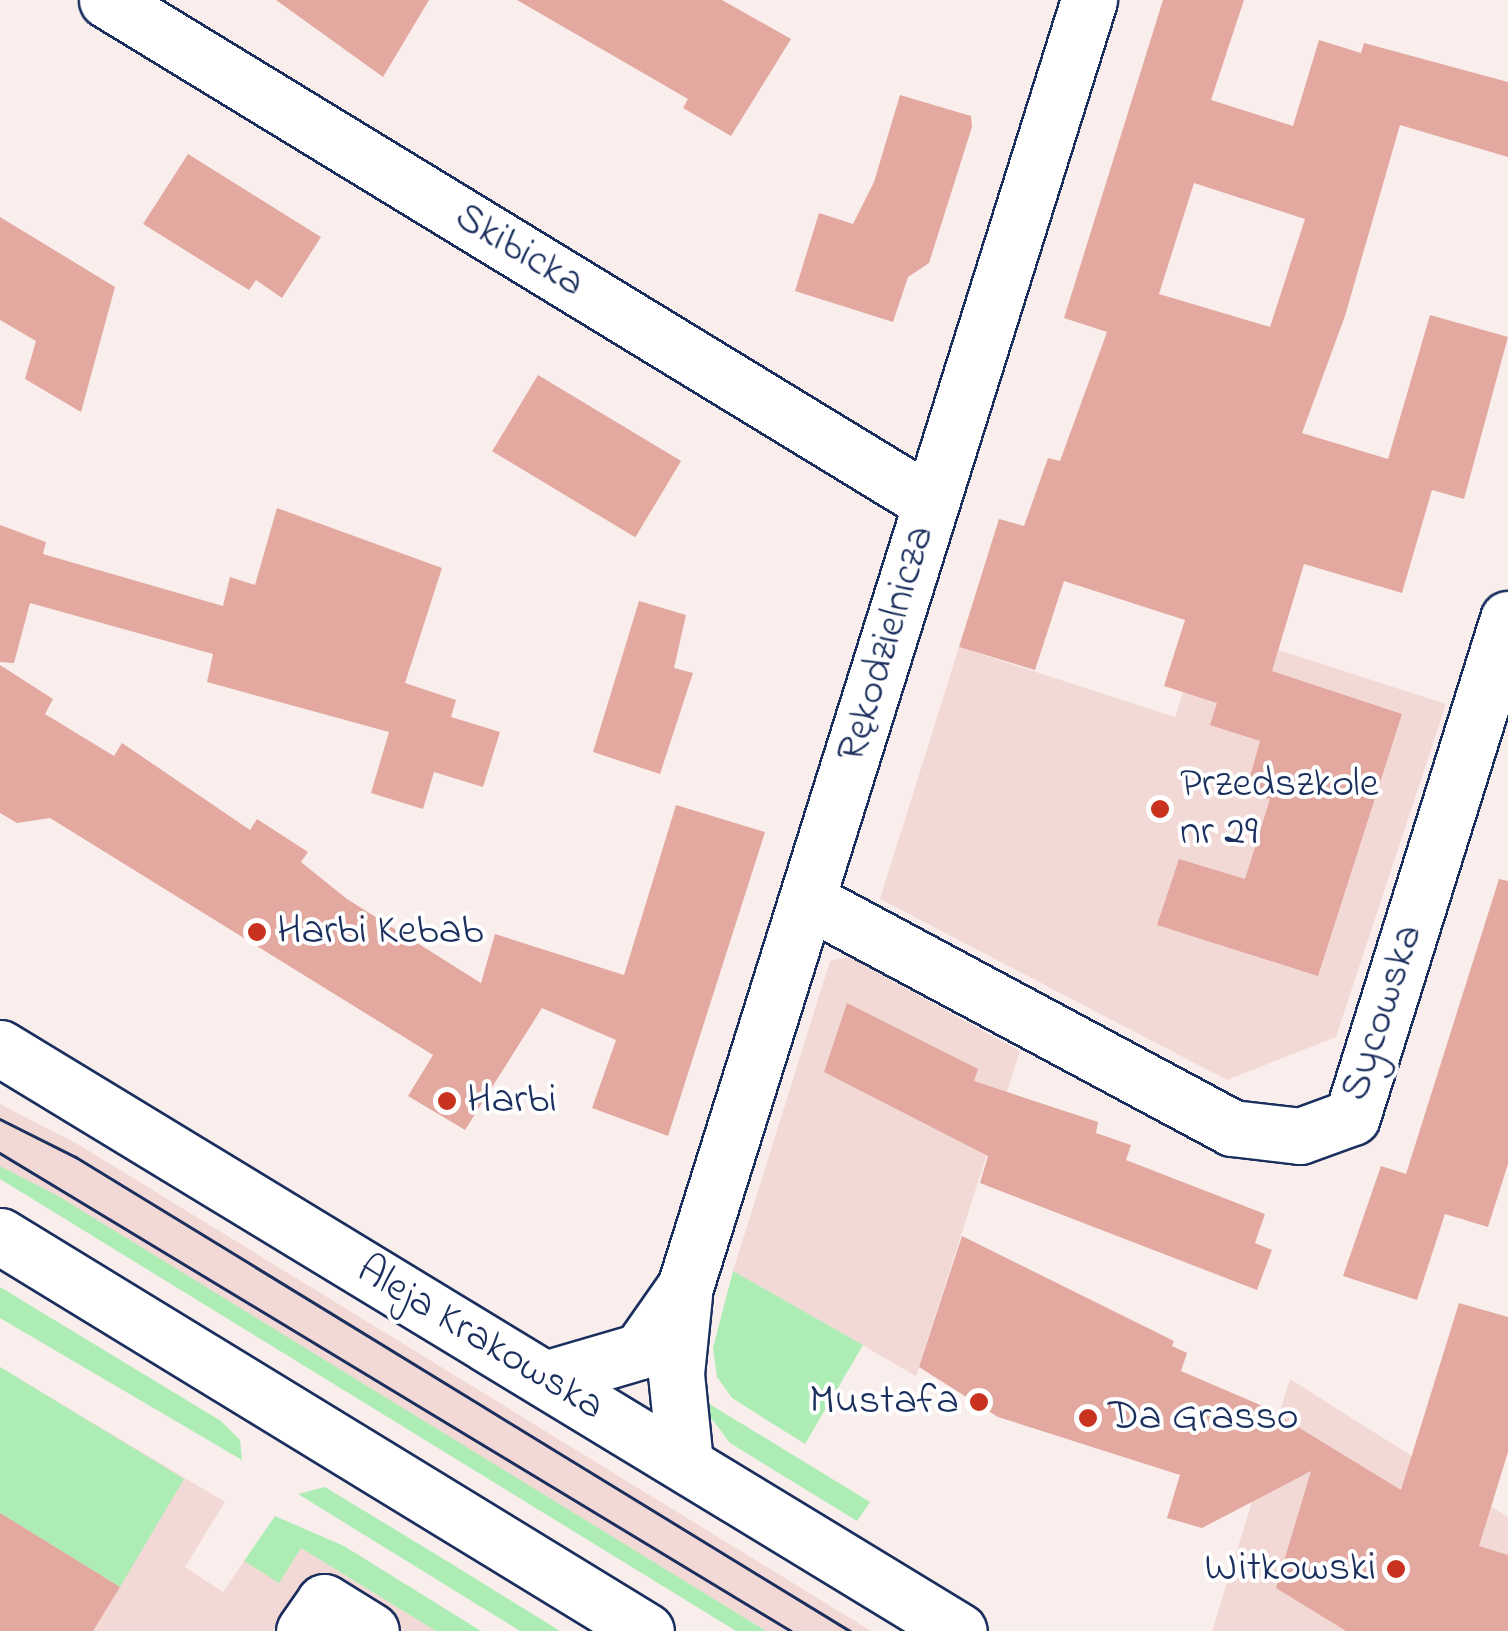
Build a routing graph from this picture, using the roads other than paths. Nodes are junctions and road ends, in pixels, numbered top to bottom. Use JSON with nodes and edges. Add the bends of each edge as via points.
{"nodes":[{"id":1,"x":107,"y":0,"type":"edge"},
{"id":2,"x":1089,"y":0,"type":"edge"},
{"id":3,"x":931,"y":503,"type":"junction"},
{"id":4,"x":1508,"y":620,"type":"edge"},
{"id":5,"x":806,"y":900,"type":"junction"},
{"id":6,"x":0,"y":1048,"type":"edge"},
{"id":7,"x":0,"y":1236,"type":"edge"},
{"id":8,"x":685,"y":1287,"type":"junction"},
{"id":9,"x":544,"y":1379,"type":"junction"},
{"id":10,"x":685,"y":1463,"type":"junction"},
{"id":11,"x":304,"y":1631,"type":"edge"},
{"id":12,"x":370,"y":1631,"type":"edge"},
{"id":13,"x":646,"y":1631,"type":"edge"},
{"id":14,"x":960,"y":1631,"type":"edge"}],
"edges":[{"from":1,"to":3,"type":"street","name":"Skibicka"},
{"from":2,"to":3,"type":"street","name":"Rękodzielnicza"},
{"from":3,"to":5,"type":"street","name":"Rękodzielnicza"},
{"from":4,"to":5,"type":"street","name":"Sycowska","via":[[1352,1117],[1300,1136],[1232,1128]]},
{"from":5,"to":8,"type":"street","name":"Rękodzielnicza"},
{"from":6,"to":9,"type":"street","name":"Aleja Krakowska"},
{"from":7,"to":13,"type":"street"},
{"from":8,"to":9,"type":"street","name":"Rękodzielnicza","via":[[640,1351]]},
{"from":8,"to":10,"type":"street","name":"Rękodzielnicza","via":[[676,1374]]},
{"from":9,"to":10,"type":"street","name":"Aleja Krakowska"},
{"from":10,"to":14,"type":"street","name":"Aleja Krakowska"},
{"from":11,"to":12,"type":"street","via":[[324,1602]]}]}
